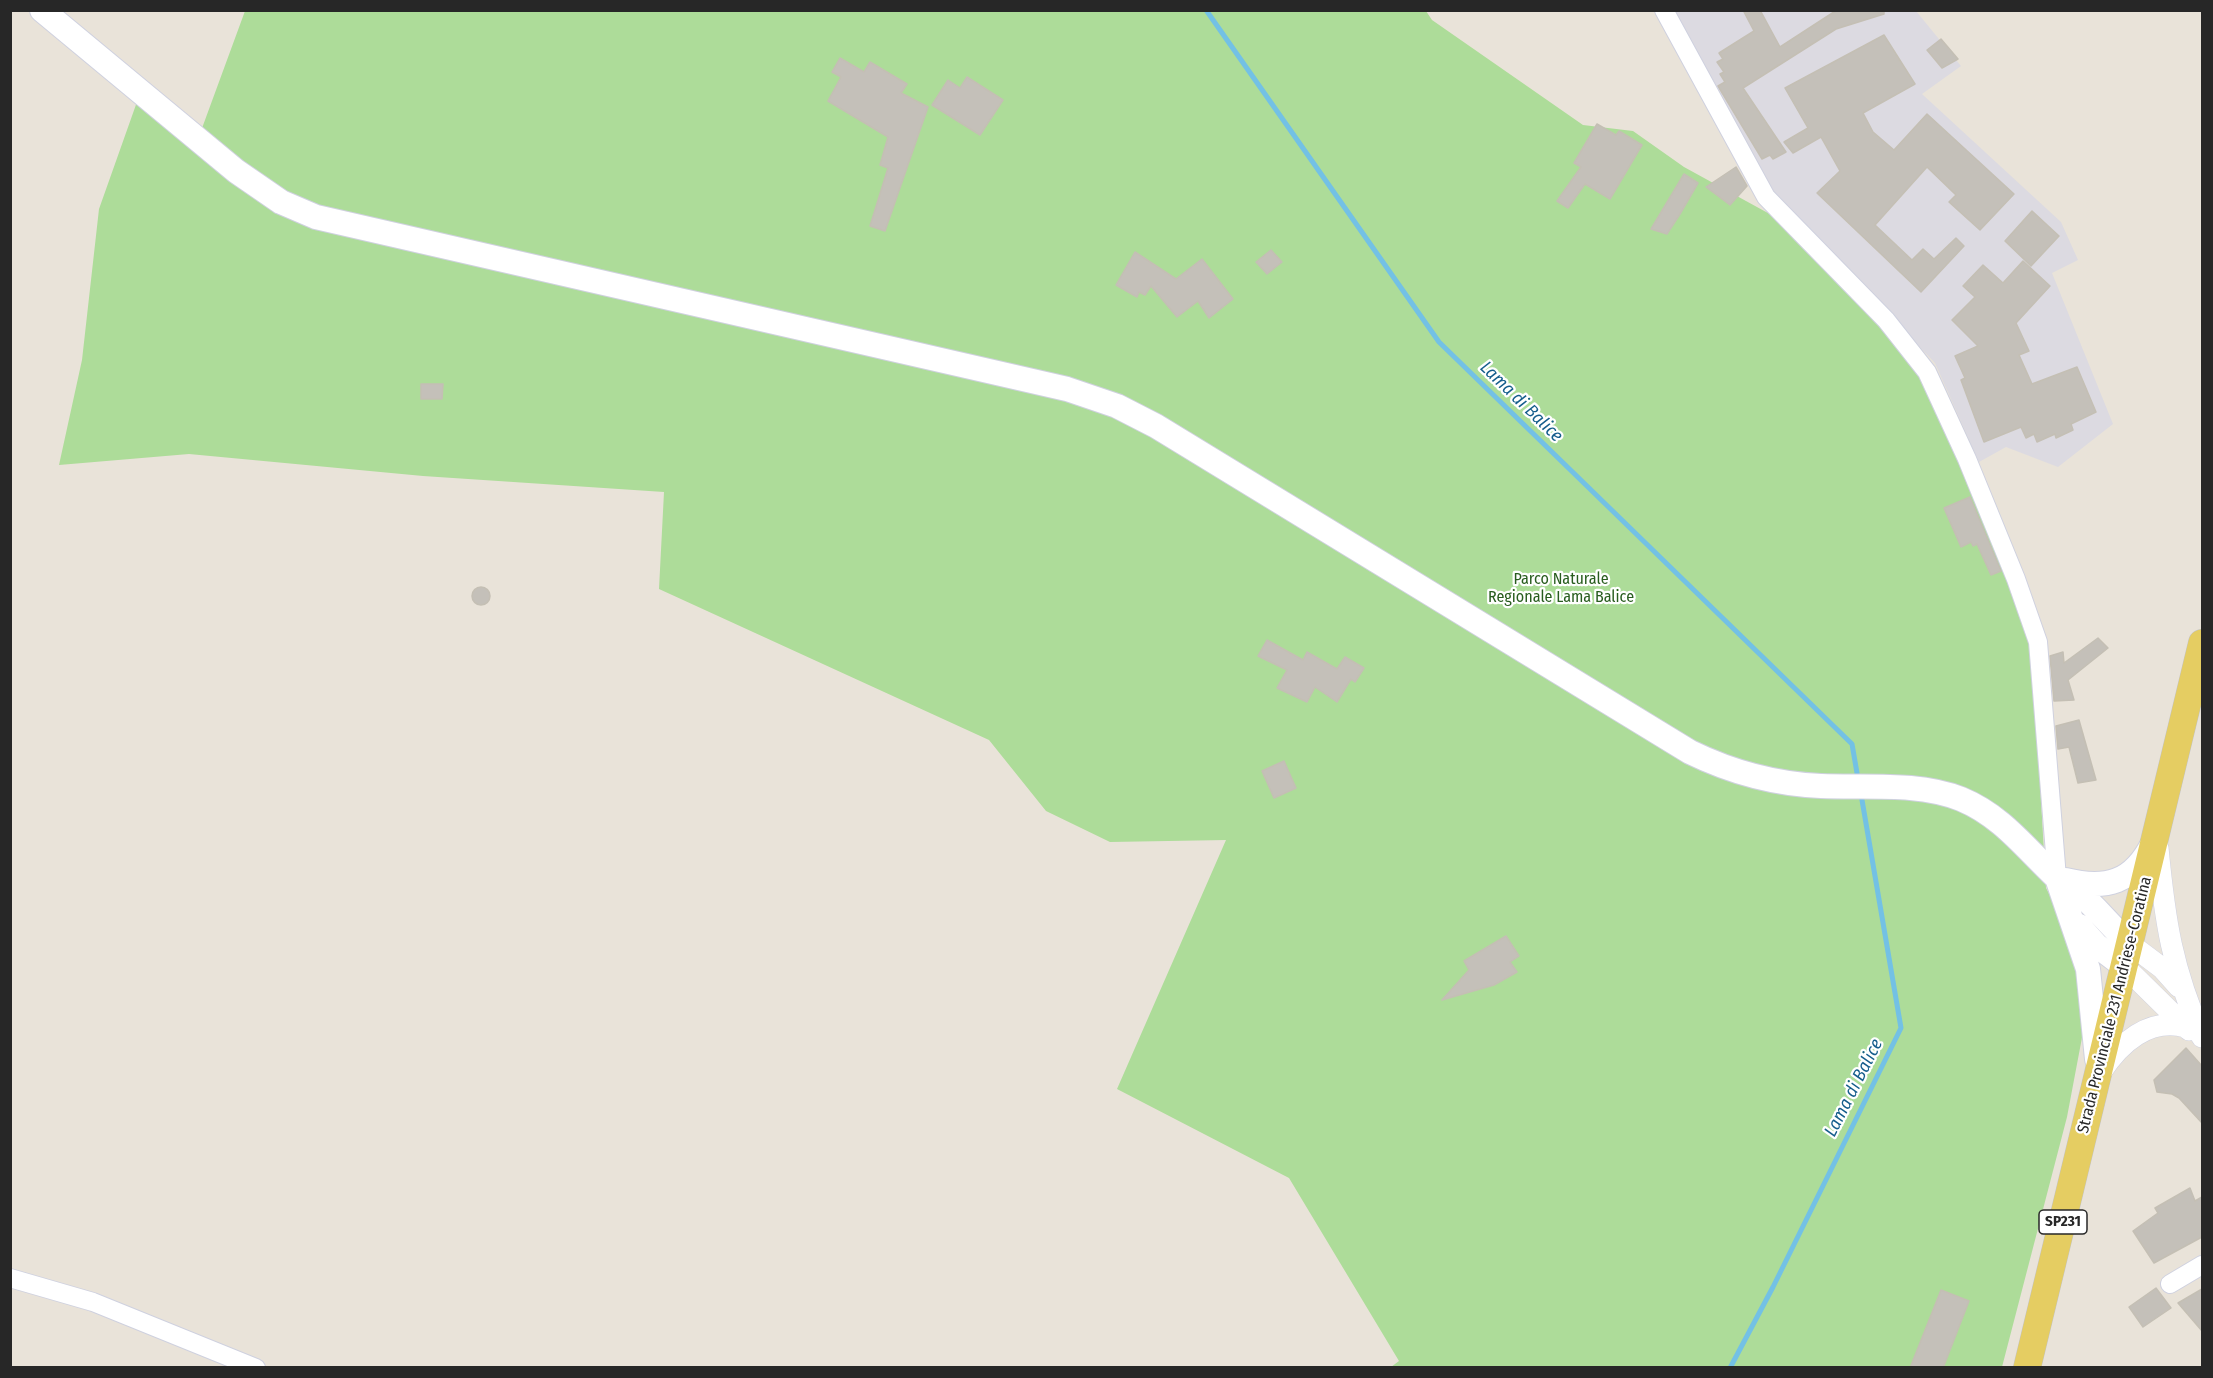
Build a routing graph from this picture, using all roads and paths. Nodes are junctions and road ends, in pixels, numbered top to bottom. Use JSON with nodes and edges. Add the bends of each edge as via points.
{"nodes":[{"id":1,"x":42,"y":10,"type":"edge"},
{"id":2,"x":1664,"y":10,"type":"edge"},
{"id":3,"x":2202,"y":643,"type":"edge"},
{"id":4,"x":2156,"y":835,"type":"junction"},
{"id":5,"x":2057,"y":878,"type":"junction"},
{"id":6,"x":2071,"y":914,"type":"junction"},
{"id":7,"x":2128,"y":956,"type":"junction"},
{"id":8,"x":2182,"y":992,"type":"junction"},
{"id":9,"x":2197,"y":1035,"type":"edge"},
{"id":10,"x":2098,"y":1077,"type":"junction"},
{"id":11,"x":2202,"y":1265,"type":"edge"},
{"id":12,"x":10,"y":1278,"type":"edge"},
{"id":13,"x":2170,"y":1284,"type":"dead end"},
{"id":14,"x":256,"y":1368,"type":"edge"},
{"id":15,"x":2027,"y":1368,"type":"edge"}],
"edges":[{"from":1,"to":5,"type":"main road","via":[[236,171],[281,202],[316,217],[908,351],[1067,389],[1117,406],[1156,426],[1690,753],[1738,773],[1775,782],[1914,789],[1953,796],[2000,822]]},
{"from":2,"to":5,"type":"street","via":[[1766,197],[1886,320],[1927,372],[2016,579],[2037,642]]},
{"from":3,"to":4,"type":"main road","name":"Strada Provinciale 231 Andriese-Coratina","number":"SP231"},
{"from":4,"to":5,"type":"main road","via":[[2142,860],[2115,881],[2095,886]]},
{"from":4,"to":7,"type":"main road","name":"Strada Provinciale 231 Andriese-Coratina","number":"SP231"},
{"from":4,"to":8,"type":"street","via":[[2166,932]]},
{"from":5,"to":6,"type":"main road"},
{"from":5,"to":7,"type":"main road","via":[[2078,892]]},
{"from":6,"to":7,"type":"main road","via":[[2091,940]]},
{"from":6,"to":10,"type":"main road","via":[[2089,976]]},
{"from":7,"to":8,"type":"street","via":[[2162,968]]},
{"from":7,"to":9,"type":"street"},
{"from":7,"to":10,"type":"main road","name":"Strada Provinciale 231 Andriese-Coratina","number":"SP231"},
{"from":8,"to":9,"type":"street"},
{"from":9,"to":10,"type":"street","via":[[2162,1026],[2140,1033],[2122,1046]]},
{"from":10,"to":15,"type":"main road","name":"Strada Provinciale 231 Andriese-Coratina","number":"SP231"},
{"from":11,"to":13,"type":"street"},
{"from":12,"to":14,"type":"street","via":[[93,1302]]}]}
